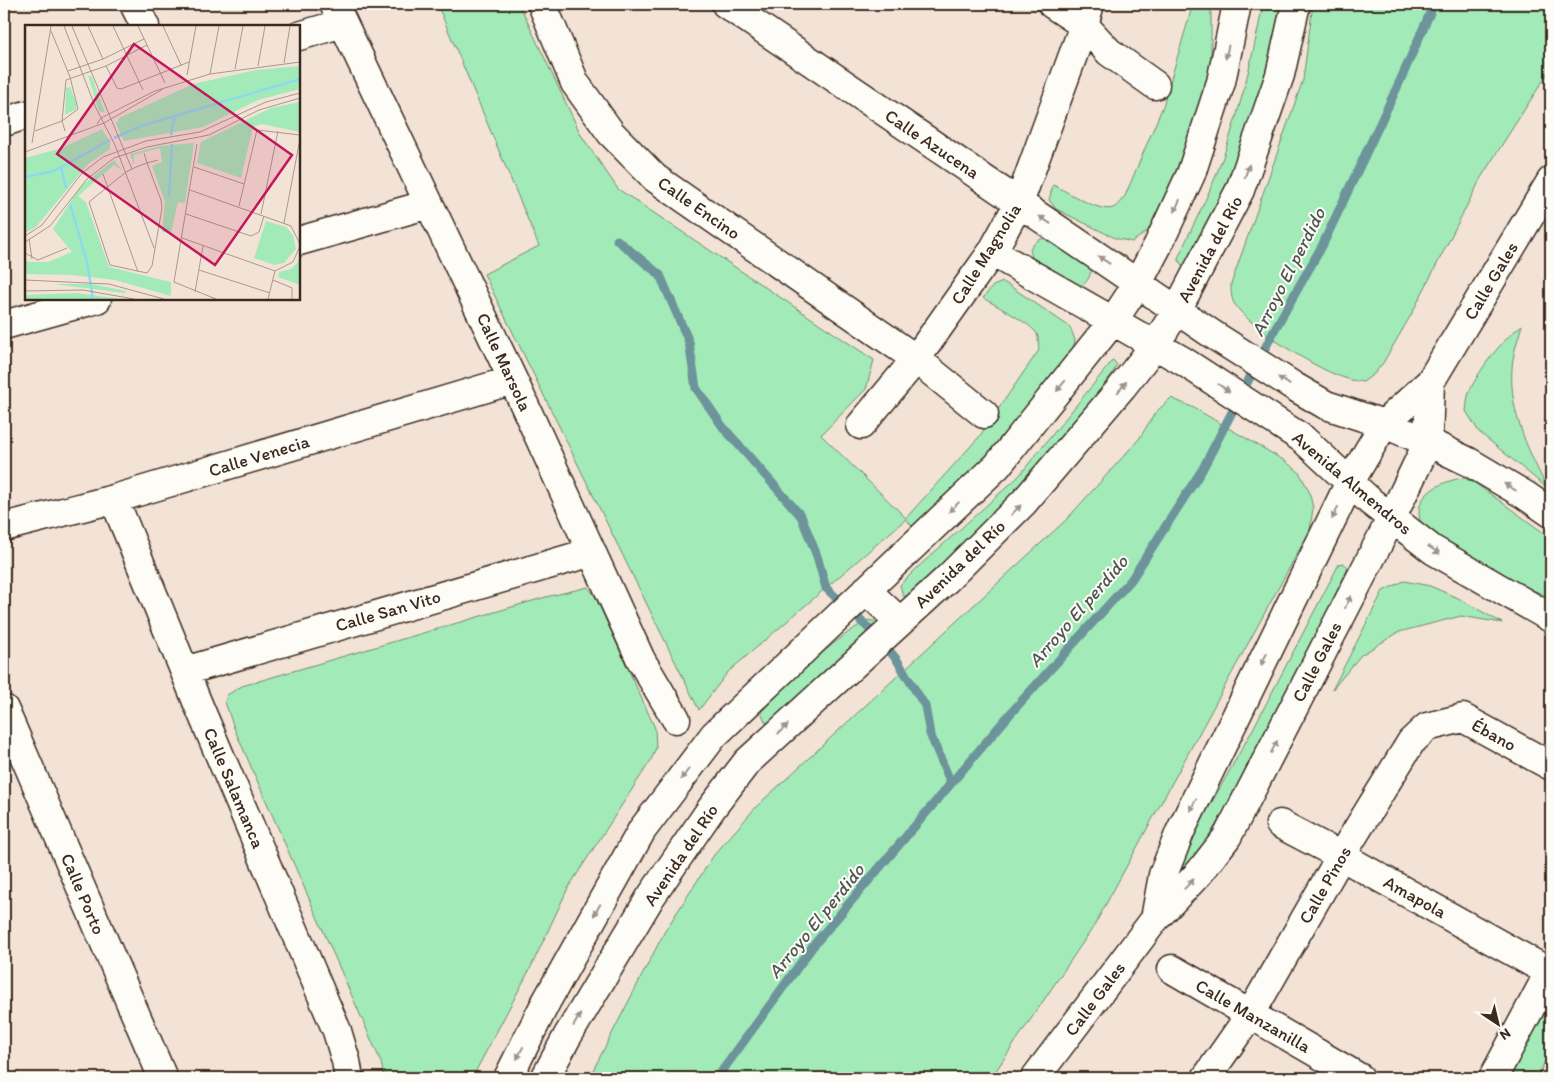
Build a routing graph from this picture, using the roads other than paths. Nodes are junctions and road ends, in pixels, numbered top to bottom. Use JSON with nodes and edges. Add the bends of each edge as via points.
{"nodes":[{"id":1,"x":134,"y":4,"type":"edge"},
{"id":2,"x":542,"y":4,"type":"edge"},
{"id":3,"x":726,"y":4,"type":"edge"},
{"id":4,"x":1052,"y":4,"type":"edge"},
{"id":5,"x":1237,"y":4,"type":"edge"},
{"id":6,"x":1296,"y":4,"type":"edge"},
{"id":7,"x":338,"y":14,"type":"edge"},
{"id":8,"x":1087,"y":14,"type":"edge"},
{"id":9,"x":144,"y":25,"type":"edge"},
{"id":10,"x":300,"y":35,"type":"edge"},
{"id":11,"x":1155,"y":84,"type":"dead end"},
{"id":12,"x":25,"y":115,"type":"edge"},
{"id":13,"x":4,"y":122,"type":"edge"},
{"id":14,"x":1551,"y":180,"type":"edge"},
{"id":15,"x":1019,"y":203,"type":"junction"},
{"id":16,"x":429,"y":204,"type":"junction"},
{"id":17,"x":300,"y":241,"type":"edge"},
{"id":18,"x":992,"y":252,"type":"junction"},
{"id":19,"x":1138,"y":284,"type":"junction"},
{"id":20,"x":93,"y":300,"type":"edge"},
{"id":21,"x":1177,"y":310,"type":"junction"},
{"id":22,"x":1112,"y":321,"type":"junction"},
{"id":23,"x":4,"y":325,"type":"edge"},
{"id":24,"x":1155,"y":345,"type":"junction"},
{"id":25,"x":916,"y":359,"type":"junction"},
{"id":26,"x":514,"y":380,"type":"junction"},
{"id":27,"x":1430,"y":382,"type":"junction"},
{"id":28,"x":984,"y":414,"type":"dead end"},
{"id":29,"x":1384,"y":424,"type":"junction"},
{"id":30,"x":861,"y":425,"type":"dead end"},
{"id":31,"x":1428,"y":442,"type":"junction"},
{"id":32,"x":1350,"y":482,"type":"junction"},
{"id":33,"x":114,"y":499,"type":"junction"},
{"id":34,"x":1551,"y":513,"type":"edge"},
{"id":35,"x":1391,"y":518,"type":"junction"},
{"id":36,"x":4,"y":527,"type":"edge"},
{"id":37,"x":592,"y":552,"type":"junction"},
{"id":38,"x":866,"y":590,"type":"junction"},
{"id":39,"x":1551,"y":618,"type":"edge"},
{"id":40,"x":899,"y":621,"type":"junction"},
{"id":41,"x":185,"y":671,"type":"junction"},
{"id":42,"x":4,"y":709,"type":"edge"},
{"id":43,"x":1463,"y":718,"type":"joint"},
{"id":44,"x":676,"y":719,"type":"dead end"},
{"id":45,"x":714,"y":735,"type":"junction"},
{"id":46,"x":747,"y":762,"type":"junction"},
{"id":47,"x":1551,"y":766,"type":"edge"},
{"id":48,"x":1280,"y":824,"type":"dead end"},
{"id":49,"x":1341,"y":856,"type":"junction"},
{"id":50,"x":1155,"y":919,"type":"junction"},
{"id":51,"x":1172,"y":969,"type":"dead end"},
{"id":52,"x":1551,"y":971,"type":"edge"},
{"id":53,"x":1250,"y":1015,"type":"junction"},
{"id":54,"x":163,"y":1078,"type":"edge"},
{"id":55,"x":349,"y":1078,"type":"edge"},
{"id":56,"x":508,"y":1078,"type":"edge"},
{"id":57,"x":546,"y":1078,"type":"edge"},
{"id":58,"x":1035,"y":1078,"type":"edge"},
{"id":59,"x":1206,"y":1078,"type":"edge"},
{"id":60,"x":1360,"y":1078,"type":"edge"},
{"id":61,"x":1492,"y":1078,"type":"edge"}],
"edges":[{"from":1,"to":9,"type":"street"},
{"from":2,"to":25,"type":"street","name":"Calle Encino","via":[[575,83],[610,134],[655,178]]},
{"from":3,"to":15,"type":"street","name":"Calle Azucena"},
{"from":4,"to":8,"type":"street"},
{"from":5,"to":19,"type":"street","one_way":true,"via":[[1220,82],[1191,174]]},
{"from":21,"to":6,"type":"street","name":"Avenida del Río","one_way":true,"via":[[1240,190],[1280,75]]},
{"from":7,"to":10,"type":"street"},
{"from":7,"to":16,"type":"street","name":"Calle Marsola"},
{"from":8,"to":11,"type":"street","via":[[1109,52]]},
{"from":8,"to":15,"type":"street","name":"Calle Magnolia"},
{"from":12,"to":13,"type":"street"},
{"from":14,"to":27,"type":"street","name":"Calle Gales"},
{"from":15,"to":18,"type":"street","name":"Calle Magnolia"},
{"from":19,"to":15,"type":"street","name":"Calle Azucena","one_way":true},
{"from":16,"to":17,"type":"street"},
{"from":16,"to":26,"type":"street","name":"Calle Marsola"},
{"from":18,"to":22,"type":"street"},
{"from":18,"to":25,"type":"street","name":"Calle Magnolia"},
{"from":19,"to":21,"type":"street","name":"Calle Azucena"},
{"from":19,"to":22,"type":"street"},
{"from":20,"to":23,"type":"street"},
{"from":21,"to":24,"type":"street","name":"Avenida del Río"},
{"from":29,"to":21,"type":"street","one_way":true,"via":[[1326,405]]},
{"from":22,"to":24,"type":"street","name":"Avenida Almendros"},
{"from":22,"to":38,"type":"street","one_way":true,"via":[[997,466]]},
{"from":24,"to":32,"type":"street","name":"Avenida Almendros","one_way":true,"via":[[1303,440]]},
{"from":40,"to":24,"type":"street","name":"Avenida del Río","one_way":true,"via":[[946,580],[1024,502]]},
{"from":25,"to":28,"type":"street","name":"Calle Encino"},
{"from":25,"to":30,"type":"street","name":"Calle Magnolia"},
{"from":26,"to":33,"type":"street","name":"Calle Venecia"},
{"from":26,"to":37,"type":"street","name":"Calle Marsola"},
{"from":27,"to":29,"type":"street","name":"Calle Gales"},
{"from":27,"to":31,"type":"street","name":"Calle Gales"},
{"from":29,"to":31,"type":"street"},
{"from":29,"to":32,"type":"street","name":"Calle Gales"},
{"from":34,"to":31,"type":"street","one_way":true,"via":[[1469,462]]},
{"from":31,"to":35,"type":"street","name":"Calle Gales"},
{"from":32,"to":35,"type":"street","name":"Avenida Almendros"},
{"from":32,"to":50,"type":"street","name":"Calle Gales","one_way":true,"via":[[1180,832],[1163,875]]},
{"from":33,"to":36,"type":"street","name":"Calle Venecia"},
{"from":33,"to":41,"type":"street","name":"Calle Salamanca"},
{"from":35,"to":39,"type":"street","name":"Avenida Almendros","one_way":true,"via":[[1433,550]]},
{"from":50,"to":35,"type":"street","name":"Calle Gales","one_way":true,"via":[[1199,873],[1227,837]]},
{"from":37,"to":41,"type":"street","name":"Calle San Vito"},
{"from":37,"to":44,"type":"street","name":"Calle Marsola","via":[[641,660]]},
{"from":38,"to":40,"type":"street"},
{"from":38,"to":45,"type":"street"},
{"from":46,"to":40,"type":"street","name":"Avenida del Río","one_way":true},
{"from":41,"to":55,"type":"street","name":"Calle Salamanca","via":[[337,1031]]},
{"from":42,"to":54,"type":"street","name":"Calle Porto"},
{"from":43,"to":47,"type":"street","name":"Ébano"},
{"from":43,"to":49,"type":"street","name":"Calle Pinos","via":[[1427,727],[1411,742]]},
{"from":45,"to":46,"type":"street"},
{"from":45,"to":56,"type":"street","one_way":true,"via":[[642,830],[546,1002]]},
{"from":57,"to":46,"type":"street","name":"Avenida del Río","one_way":true,"via":[[650,898]]},
{"from":48,"to":49,"type":"street","name":"Amapola"},
{"from":49,"to":52,"type":"street","name":"Amapola"},
{"from":49,"to":53,"type":"street","name":"Calle Pinos"},
{"from":50,"to":58,"type":"street","name":"Calle Gales"},
{"from":51,"to":53,"type":"street","name":"Calle Manzanilla"},
{"from":52,"to":61,"type":"street"},
{"from":53,"to":59,"type":"street","name":"Calle Pinos"},
{"from":53,"to":60,"type":"street","name":"Calle Manzanilla"}]}
